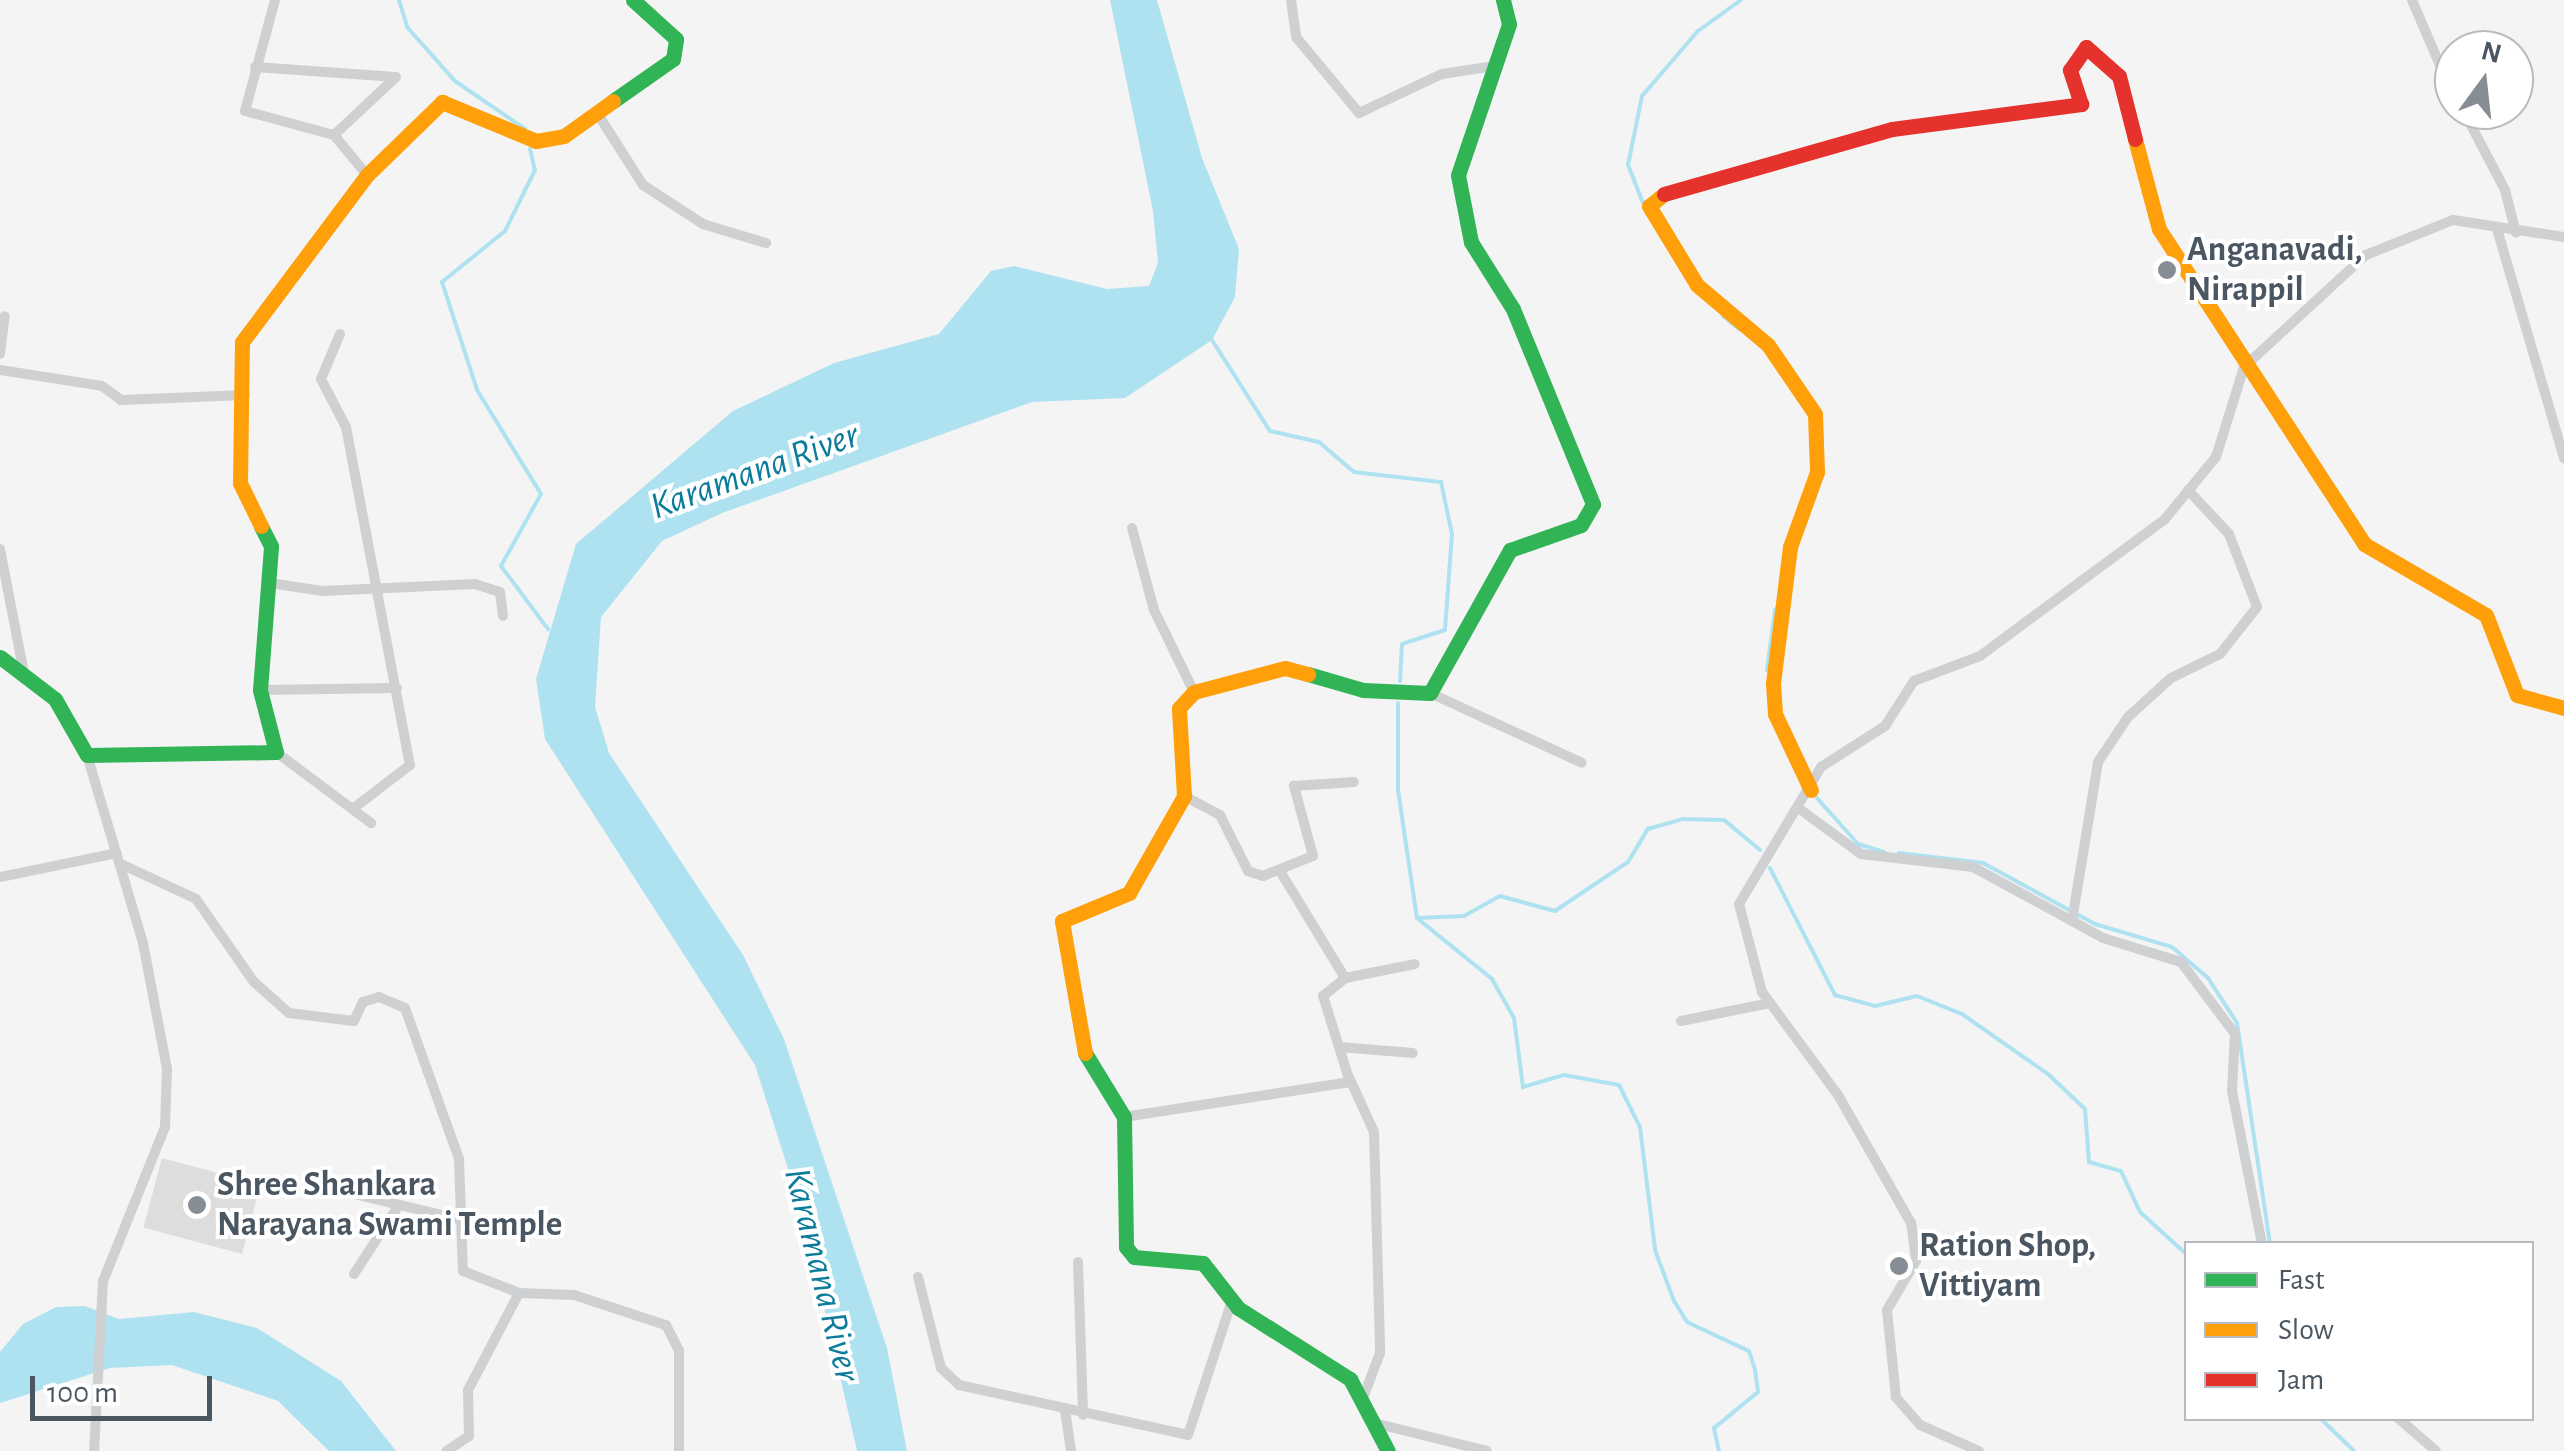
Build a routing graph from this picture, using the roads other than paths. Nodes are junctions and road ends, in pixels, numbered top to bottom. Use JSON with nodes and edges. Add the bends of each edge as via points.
{"nodes":[{"id":1,"x":275,"y":0,"type":"edge"},
{"id":2,"x":632,"y":0,"type":"edge"},
{"id":3,"x":1291,"y":0,"type":"edge"},
{"id":4,"x":1503,"y":0,"type":"edge"},
{"id":5,"x":2412,"y":0,"type":"edge"},
{"id":6,"x":2434,"y":51,"type":"edge"},
{"id":7,"x":1494,"y":66,"type":"junction"},
{"id":8,"x":255,"y":67,"type":"junction"},
{"id":9,"x":599,"y":116,"type":"junction"},
{"id":10,"x":2474,"y":130,"type":"edge"},
{"id":11,"x":334,"y":135,"type":"junction"},
{"id":12,"x":367,"y":175,"type":"junction"},
{"id":13,"x":2497,"y":229,"type":"junction"},
{"id":14,"x":2516,"y":232,"type":"junction"},
{"id":15,"x":2564,"y":237,"type":"edge"},
{"id":16,"x":766,"y":244,"type":"dead end"},
{"id":17,"x":6,"y":316,"type":"dead end"},
{"id":18,"x":340,"y":334,"type":"dead end"},
{"id":19,"x":0,"y":354,"type":"edge"},
{"id":20,"x":2244,"y":366,"type":"junction"},
{"id":21,"x":0,"y":370,"type":"edge"},
{"id":22,"x":246,"y":395,"type":"junction"},
{"id":23,"x":2564,"y":458,"type":"edge"},
{"id":24,"x":2188,"y":490,"type":"junction"},
{"id":25,"x":1132,"y":528,"type":"dead end"},
{"id":26,"x":0,"y":549,"type":"edge"},
{"id":27,"x":270,"y":584,"type":"junction"},
{"id":28,"x":374,"y":588,"type":"junction"},
{"id":29,"x":503,"y":616,"type":"dead end"},
{"id":30,"x":0,"y":657,"type":"edge"},
{"id":31,"x":23,"y":669,"type":"junction"},
{"id":32,"x":397,"y":688,"type":"junction"},
{"id":33,"x":260,"y":690,"type":"junction"},
{"id":34,"x":1194,"y":692,"type":"junction"},
{"id":35,"x":1430,"y":693,"type":"junction"},
{"id":36,"x":2564,"y":708,"type":"edge"},
{"id":37,"x":276,"y":752,"type":"junction"},
{"id":38,"x":88,"y":755,"type":"junction"},
{"id":39,"x":1582,"y":763,"type":"dead end"},
{"id":40,"x":1354,"y":782,"type":"dead end"},
{"id":41,"x":1811,"y":790,"type":"junction"},
{"id":42,"x":1184,"y":796,"type":"junction"},
{"id":43,"x":355,"y":807,"type":"junction"},
{"id":44,"x":1801,"y":810,"type":"junction"},
{"id":45,"x":371,"y":823,"type":"dead end"},
{"id":46,"x":119,"y":859,"type":"junction"},
{"id":47,"x":1280,"y":871,"type":"junction"},
{"id":48,"x":0,"y":877,"type":"edge"},
{"id":49,"x":2072,"y":921,"type":"junction"},
{"id":50,"x":1415,"y":964,"type":"dead end"},
{"id":51,"x":1345,"y":978,"type":"junction"},
{"id":52,"x":1770,"y":1004,"type":"junction"},
{"id":53,"x":1681,"y":1021,"type":"dead end"},
{"id":54,"x":1340,"y":1047,"type":"junction"},
{"id":55,"x":1413,"y":1053,"type":"dead end"},
{"id":56,"x":1349,"y":1077,"type":"junction"},
{"id":57,"x":1124,"y":1117,"type":"junction"},
{"id":58,"x":325,"y":1187,"type":"dead end"},
{"id":59,"x":397,"y":1208,"type":"junction"},
{"id":60,"x":462,"y":1220,"type":"junction"},
{"id":61,"x":2261,"y":1241,"type":"edge"},
{"id":62,"x":1078,"y":1262,"type":"dead end"},
{"id":63,"x":354,"y":1274,"type":"dead end"},
{"id":64,"x":918,"y":1278,"type":"dead end"},
{"id":65,"x":519,"y":1294,"type":"junction"},
{"id":66,"x":1232,"y":1300,"type":"junction"},
{"id":67,"x":1362,"y":1401,"type":"junction"},
{"id":68,"x":1065,"y":1410,"type":"junction"},
{"id":69,"x":1083,"y":1414,"type":"junction"},
{"id":70,"x":2401,"y":1421,"type":"edge"},
{"id":71,"x":1374,"y":1423,"type":"junction"},
{"id":72,"x":93,"y":1450,"type":"edge"},
{"id":73,"x":447,"y":1451,"type":"edge"},
{"id":74,"x":679,"y":1451,"type":"edge"},
{"id":75,"x":1070,"y":1451,"type":"edge"},
{"id":76,"x":1388,"y":1451,"type":"edge"},
{"id":77,"x":1487,"y":1451,"type":"edge"},
{"id":78,"x":1980,"y":1451,"type":"edge"},
{"id":79,"x":2436,"y":1451,"type":"edge"}],
"edges":[{"from":1,"to":8,"type":"street"},
{"from":2,"to":9,"type":"street","via":[[676,40],[673,59]]},
{"from":3,"to":7,"type":"street","via":[[1296,37],[1360,113],[1442,74]]},
{"from":4,"to":7,"type":"street","via":[[1508,24]]},
{"from":5,"to":6,"type":"street"},
{"from":7,"to":35,"type":"street","via":[[1458,175],[1471,242],[1513,309],[1594,504],[1581,525],[1510,550]]},
{"from":8,"to":11,"type":"street","via":[[245,110]]},
{"from":8,"to":11,"type":"street","via":[[396,77]]},
{"from":9,"to":12,"type":"street","via":[[536,141],[442,102]]},
{"from":9,"to":16,"type":"street","via":[[642,185],[703,224]]},
{"from":10,"to":14,"type":"street","via":[[2505,190]]},
{"from":11,"to":12,"type":"street"},
{"from":12,"to":22,"type":"street","via":[[242,342]]},
{"from":13,"to":14,"type":"street"},
{"from":13,"to":20,"type":"street","via":[[2454,220],[2366,255]]},
{"from":13,"to":23,"type":"street"},
{"from":14,"to":15,"type":"street"},
{"from":17,"to":19,"type":"street"},
{"from":18,"to":28,"type":"street","via":[[321,379],[346,426]]},
{"from":20,"to":24,"type":"street","via":[[2216,457]]},
{"from":20,"to":36,"type":"street","via":[[2364,544],[2408,562],[2486,615],[2517,696]]},
{"from":20,"to":41,"type":"street","via":[[2159,229],[2120,76],[2086,47],[2071,62],[2080,104],[1892,129],[1672,189],[1648,206],[1697,285],[1768,345],[1814,414],[1817,472],[1790,547],[1773,684],[1775,714]]},
{"from":21,"to":22,"type":"street","via":[[102,386],[121,400]]},
{"from":22,"to":27,"type":"street","via":[[240,483],[271,546]]},
{"from":24,"to":41,"type":"street","via":[[2165,519],[1994,646],[1914,682],[1885,726],[1821,767]]},
{"from":24,"to":49,"type":"street","via":[[2228,534],[2258,607],[2220,654],[2171,678],[2128,717],[2098,762]]},
{"from":25,"to":34,"type":"street","via":[[1154,610]]},
{"from":26,"to":31,"type":"street"},
{"from":27,"to":28,"type":"street"},
{"from":27,"to":33,"type":"street"},
{"from":28,"to":29,"type":"street","via":[[475,584],[500,592]]},
{"from":28,"to":32,"type":"street"},
{"from":30,"to":31,"type":"street"},
{"from":31,"to":38,"type":"street","via":[[66,712]]},
{"from":32,"to":33,"type":"street"},
{"from":32,"to":43,"type":"street","via":[[410,765]]},
{"from":33,"to":37,"type":"street"},
{"from":34,"to":35,"type":"street","via":[[1286,668],[1364,690]]},
{"from":34,"to":42,"type":"street","via":[[1179,708]]},
{"from":35,"to":39,"type":"street"},
{"from":37,"to":38,"type":"street","via":[[156,747]]},
{"from":37,"to":43,"type":"street"},
{"from":38,"to":46,"type":"street"},
{"from":40,"to":47,"type":"street","via":[[1294,786],[1313,856]]},
{"from":41,"to":44,"type":"street"},
{"from":42,"to":47,"type":"street","via":[[1220,815],[1248,871]]},
{"from":42,"to":57,"type":"street","via":[[1129,893],[1062,920],[1083,1050]]},
{"from":43,"to":45,"type":"street"},
{"from":44,"to":49,"type":"street","via":[[1862,854],[1972,867]]},
{"from":44,"to":52,"type":"street","via":[[1738,904]]},
{"from":46,"to":48,"type":"street"},
{"from":46,"to":60,"type":"street","via":[[196,900],[254,982],[289,1014],[354,1021],[363,1002],[379,997],[405,1008],[459,1159]]},
{"from":46,"to":72,"type":"street","via":[[158,1012],[166,1106],[103,1281]]},
{"from":47,"to":51,"type":"street"},
{"from":49,"to":61,"type":"street","via":[[2181,962],[2235,1034],[2232,1091]]},
{"from":50,"to":51,"type":"street"},
{"from":51,"to":54,"type":"street","via":[[1323,996]]},
{"from":52,"to":53,"type":"street"},
{"from":52,"to":78,"type":"street","via":[[1838,1094],[1911,1222],[1916,1261],[1888,1310],[1896,1397],[1920,1425]]},
{"from":54,"to":55,"type":"street"},
{"from":54,"to":56,"type":"street"},
{"from":56,"to":57,"type":"street","via":[[1340,1088]]},
{"from":56,"to":67,"type":"street","via":[[1374,1132],[1380,1352]]},
{"from":57,"to":66,"type":"street","via":[[1126,1247],[1134,1258],[1204,1262]]},
{"from":58,"to":59,"type":"street"},
{"from":59,"to":60,"type":"street"},
{"from":59,"to":63,"type":"street"},
{"from":60,"to":65,"type":"street","via":[[463,1271]]},
{"from":62,"to":69,"type":"street"},
{"from":64,"to":68,"type":"street","via":[[942,1368],[959,1385]]},
{"from":65,"to":73,"type":"street","via":[[468,1390],[469,1436]]},
{"from":65,"to":74,"type":"street","via":[[574,1295],[666,1325],[679,1350]]},
{"from":66,"to":67,"type":"street","via":[[1350,1380]]},
{"from":66,"to":69,"type":"street","via":[[1188,1435]]},
{"from":67,"to":71,"type":"street"},
{"from":68,"to":69,"type":"street"},
{"from":68,"to":75,"type":"street"},
{"from":70,"to":79,"type":"street"},
{"from":71,"to":76,"type":"street"},
{"from":71,"to":77,"type":"street"}]}
